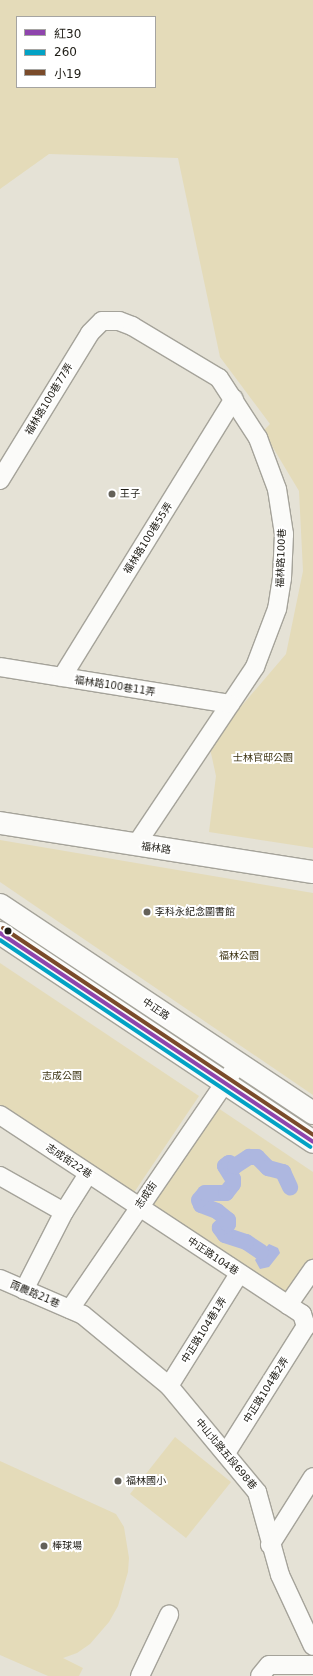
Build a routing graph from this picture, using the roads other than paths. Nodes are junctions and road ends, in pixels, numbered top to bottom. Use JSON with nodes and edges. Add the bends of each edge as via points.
{"nodes":[{"id":1,"x":102,"y":321,"type":"joint"},
{"id":2,"x":234,"y":399,"type":"junction"},
{"id":3,"x":0,"y":480,"type":"edge"},
{"id":4,"x":0,"y":667,"type":"edge"},
{"id":5,"x":62,"y":677,"type":"junction"},
{"id":6,"x":230,"y":704,"type":"junction"},
{"id":7,"x":0,"y":823,"type":"edge"},
{"id":8,"x":136,"y":845,"type":"junction"},
{"id":9,"x":313,"y":872,"type":"edge"},
{"id":10,"x":0,"y":905,"type":"edge"},
{"id":11,"x":0,"y":933,"type":"edge"},
{"id":12,"x":238,"y":1064,"type":"junction"},
{"id":13,"x":224,"y":1083,"type":"junction"},
{"id":14,"x":313,"y":1113,"type":"edge"},
{"id":15,"x":0,"y":1115,"type":"edge"},
{"id":16,"x":313,"y":1142,"type":"edge"},
{"id":17,"x":88,"y":1174,"type":"junction"},
{"id":18,"x":0,"y":1176,"type":"edge"},
{"id":19,"x":138,"y":1207,"type":"junction"},
{"id":20,"x":64,"y":1212,"type":"junction"},
{"id":21,"x":313,"y":1269,"type":"edge"},
{"id":22,"x":239,"y":1274,"type":"junction"},
{"id":23,"x":0,"y":1279,"type":"edge"},
{"id":24,"x":24,"y":1290,"type":"junction"},
{"id":25,"x":288,"y":1305,"type":"junction"},
{"id":26,"x":70,"y":1309,"type":"junction"},
{"id":27,"x":306,"y":1326,"type":"joint"},
{"id":28,"x":169,"y":1386,"type":"junction"},
{"id":29,"x":226,"y":1453,"type":"junction"},
{"id":30,"x":313,"y":1477,"type":"edge"},
{"id":31,"x":270,"y":1545,"type":"junction"},
{"id":32,"x":169,"y":1616,"type":"dead end"},
{"id":33,"x":313,"y":1646,"type":"edge"},
{"id":34,"x":313,"y":1665,"type":"edge"},
{"id":35,"x":141,"y":1676,"type":"edge"},
{"id":36,"x":260,"y":1676,"type":"edge"}],
"edges":[{"from":1,"to":2,"type":"street","name":"福林路100巷","via":[[119,321],[132,326],[219,378]]},
{"from":1,"to":3,"type":"street","name":"福林路100巷77弄","via":[[90,333]]},
{"from":2,"to":5,"type":"street","name":"福林路100巷55弄"},
{"from":2,"to":6,"type":"street","name":"福林路100巷","via":[[258,438],[277,489],[284,534],[282,578],[277,609],[255,667]]},
{"from":4,"to":5,"type":"street","name":"福林路100巷11弄"},
{"from":5,"to":6,"type":"street","name":"福林路100巷11弄"},
{"from":6,"to":8,"type":"street","name":"福林路100巷"},
{"from":7,"to":8,"type":"main road","name":"福林路"},
{"from":8,"to":9,"type":"main road","name":"福林路"},
{"from":10,"to":12,"type":"main road","name":"中正路"},
{"from":11,"to":13,"type":"main road"},
{"from":12,"to":13,"type":"street","name":"志成街"},
{"from":12,"to":14,"type":"main road","name":"中正路"},
{"from":13,"to":16,"type":"main road"},
{"from":13,"to":19,"type":"street","name":"志成街"},
{"from":15,"to":17,"type":"street","name":"志成街22巷"},
{"from":17,"to":19,"type":"street","name":"志成街22巷"},
{"from":17,"to":20,"type":"street"},
{"from":18,"to":20,"type":"street"},
{"from":19,"to":22,"type":"street","name":"中正路104巷"},
{"from":19,"to":26,"type":"street","name":"志成街"},
{"from":20,"to":24,"type":"street"},
{"from":21,"to":25,"type":"street"},
{"from":22,"to":25,"type":"street","name":"中正路104巷"},
{"from":22,"to":28,"type":"street","name":"中正路104巷1弄"},
{"from":23,"to":24,"type":"street","name":"雨農路21巷"},
{"from":24,"to":26,"type":"street","name":"雨農路21巷"},
{"from":25,"to":27,"type":"street","name":"中正路104巷","via":[[302,1314]]},
{"from":26,"to":28,"type":"street","name":"中山北路五段698巷","via":[[83,1314]]},
{"from":27,"to":29,"type":"street","name":"中正路104巷2弄"},
{"from":28,"to":29,"type":"street","name":"中山北路五段698巷"},
{"from":29,"to":31,"type":"street","name":"中山北路五段698巷","via":[[257,1492]]},
{"from":30,"to":31,"type":"street"},
{"from":31,"to":33,"type":"street","name":"中山北路五段698巷","via":[[280,1575]]},
{"from":32,"to":35,"type":"street"},
{"from":34,"to":36,"type":"street","via":[[269,1665]]}]}
